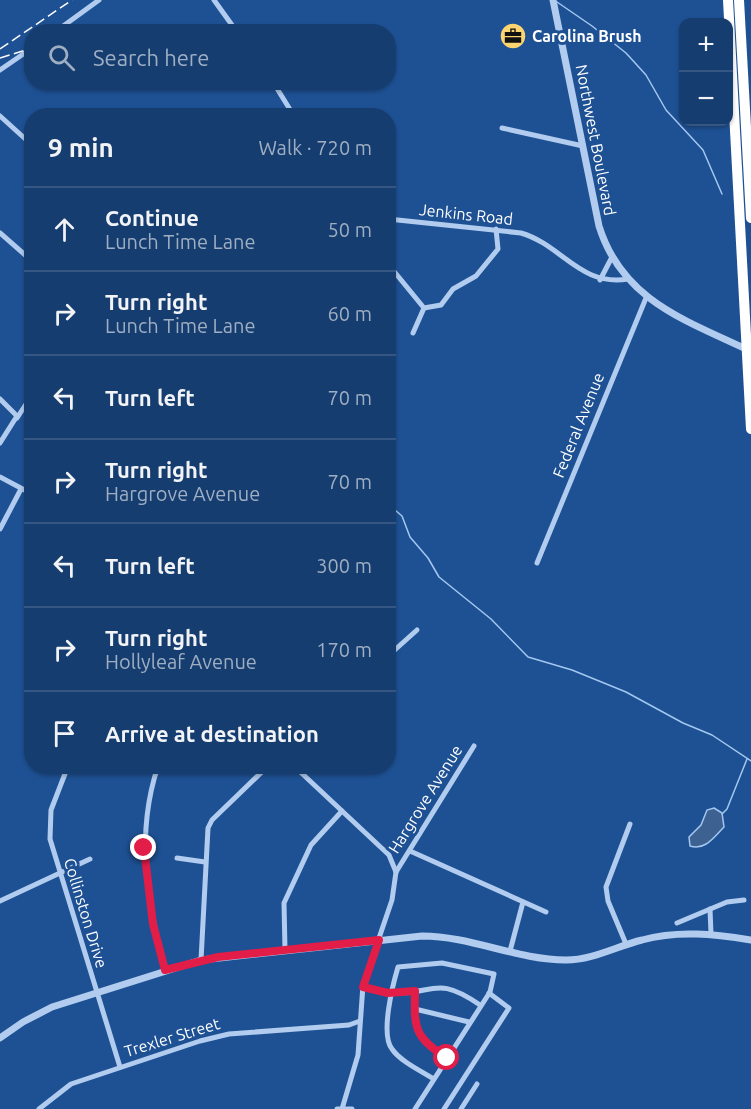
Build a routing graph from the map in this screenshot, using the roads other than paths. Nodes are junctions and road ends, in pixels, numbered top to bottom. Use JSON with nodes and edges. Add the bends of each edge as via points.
{"nodes":[{"id":1,"x":99,"y":0,"type":"edge"},
{"id":2,"x":214,"y":0,"type":"edge"},
{"id":3,"x":553,"y":0,"type":"edge"},
{"id":4,"x":728,"y":0,"type":"edge"},
{"id":5,"x":739,"y":0,"type":"edge"},
{"id":6,"x":66,"y":24,"type":"edge"},
{"id":7,"x":231,"y":24,"type":"edge"},
{"id":8,"x":24,"y":54,"type":"edge"},
{"id":9,"x":0,"y":70,"type":"edge"},
{"id":10,"x":278,"y":90,"type":"edge"},
{"id":11,"x":289,"y":108,"type":"edge"},
{"id":12,"x":0,"y":116,"type":"edge"},
{"id":13,"x":502,"y":128,"type":"dead end"},
{"id":14,"x":24,"y":138,"type":"edge"},
{"id":15,"x":583,"y":146,"type":"junction"},
{"id":16,"x":751,"y":218,"type":"edge"},
{"id":17,"x":396,"y":220,"type":"edge"},
{"id":18,"x":496,"y":229,"type":"junction"},
{"id":19,"x":0,"y":233,"type":"edge"},
{"id":20,"x":24,"y":254,"type":"edge"},
{"id":21,"x":612,"y":257,"type":"junction"},
{"id":22,"x":396,"y":274,"type":"edge"},
{"id":23,"x":628,"y":279,"type":"junction"},
{"id":24,"x":600,"y":280,"type":"junction"},
{"id":25,"x":646,"y":298,"type":"junction"},
{"id":26,"x":424,"y":308,"type":"junction"},
{"id":27,"x":413,"y":333,"type":"dead end"},
{"id":28,"x":751,"y":351,"type":"edge"},
{"id":29,"x":0,"y":399,"type":"edge"},
{"id":30,"x":24,"y":407,"type":"edge"},
{"id":31,"x":17,"y":418,"type":"junction"},
{"id":32,"x":751,"y":429,"type":"edge"},
{"id":33,"x":0,"y":443,"type":"edge"},
{"id":34,"x":0,"y":477,"type":"edge"},
{"id":35,"x":21,"y":489,"type":"junction"},
{"id":36,"x":24,"y":490,"type":"edge"},
{"id":37,"x":0,"y":530,"type":"edge"},
{"id":38,"x":537,"y":563,"type":"dead end"},
{"id":39,"x":417,"y":630,"type":"dead end"},
{"id":40,"x":396,"y":649,"type":"edge"},
{"id":41,"x":474,"y":746,"type":"dead end"},
{"id":42,"x":65,"y":774,"type":"edge"},
{"id":43,"x":156,"y":774,"type":"edge"},
{"id":44,"x":260,"y":774,"type":"edge"},
{"id":45,"x":303,"y":774,"type":"edge"},
{"id":46,"x":342,"y":811,"type":"junction"},
{"id":47,"x":630,"y":824,"type":"dead end"},
{"id":48,"x":410,"y":851,"type":"junction"},
{"id":49,"x":177,"y":858,"type":"dead end"},
{"id":50,"x":90,"y":859,"type":"dead end"},
{"id":51,"x":205,"y":862,"type":"junction"},
{"id":52,"x":396,"y":872,"type":"junction"},
{"id":53,"x":60,"y":873,"type":"junction"},
{"id":54,"x":744,"y":900,"type":"dead end"},
{"id":55,"x":0,"y":901,"type":"edge"},
{"id":56,"x":523,"y":902,"type":"junction"},
{"id":57,"x":710,"y":909,"type":"junction"},
{"id":58,"x":546,"y":912,"type":"dead end"},
{"id":59,"x":677,"y":923,"type":"dead end"},
{"id":60,"x":711,"y":934,"type":"junction"},
{"id":61,"x":379,"y":940,"type":"junction"},
{"id":62,"x":751,"y":940,"type":"edge"},
{"id":63,"x":626,"y":944,"type":"junction"},
{"id":64,"x":285,"y":950,"type":"junction"},
{"id":65,"x":510,"y":951,"type":"junction"},
{"id":66,"x":201,"y":960,"type":"junction"},
{"id":67,"x":165,"y":970,"type":"junction"},
{"id":68,"x":363,"y":987,"type":"junction"},
{"id":69,"x":415,"y":991,"type":"junction"},
{"id":70,"x":96,"y":992,"type":"junction"},
{"id":71,"x":390,"y":993,"type":"junction"},
{"id":72,"x":489,"y":993,"type":"junction"},
{"id":73,"x":480,"y":1005,"type":"junction"},
{"id":74,"x":415,"y":1009,"type":"junction"},
{"id":75,"x":360,"y":1021,"type":"junction"},
{"id":76,"x":469,"y":1022,"type":"junction"},
{"id":77,"x":0,"y":1038,"type":"edge"},
{"id":78,"x":447,"y":1058,"type":"junction"},
{"id":79,"x":120,"y":1067,"type":"junction"},
{"id":80,"x":434,"y":1079,"type":"junction"},
{"id":81,"x":477,"y":1084,"type":"dead end"},
{"id":82,"x":39,"y":1109,"type":"edge"},
{"id":83,"x":337,"y":1109,"type":"edge"},
{"id":84,"x":342,"y":1109,"type":"edge"},
{"id":85,"x":352,"y":1109,"type":"edge"},
{"id":86,"x":415,"y":1109,"type":"edge"},
{"id":87,"x":444,"y":1109,"type":"edge"},
{"id":88,"x":461,"y":1109,"type":"edge"}],
"edges":[{"from":1,"to":6,"type":"street"},
{"from":2,"to":7,"type":"street"},
{"from":3,"to":15,"type":"street","name":"Northwest Boulevard"},
{"from":4,"to":32,"type":"highway"},
{"from":5,"to":16,"type":"highway"},
{"from":8,"to":9,"type":"street"},
{"from":10,"to":11,"type":"street"},
{"from":12,"to":14,"type":"street"},
{"from":13,"to":15,"type":"street"},
{"from":15,"to":21,"type":"street","name":"Northwest Boulevard","via":[[599,226]]},
{"from":17,"to":18,"type":"street","name":"Jenkins Road"},
{"from":18,"to":24,"type":"street","name":"Jenkins Road","via":[[529,235]]},
{"from":18,"to":26,"type":"street","via":[[498,249],[476,276],[453,289],[441,305]]},
{"from":19,"to":20,"type":"street"},
{"from":21,"to":23,"type":"street","name":"Northwest Boulevard"},
{"from":21,"to":24,"type":"street"},
{"from":22,"to":26,"type":"street"},
{"from":23,"to":24,"type":"street"},
{"from":23,"to":25,"type":"street"},
{"from":25,"to":28,"type":"street"},
{"from":25,"to":38,"type":"street","name":"Federal Avenue"},
{"from":26,"to":27,"type":"street"},
{"from":29,"to":31,"type":"street"},
{"from":30,"to":31,"type":"street"},
{"from":31,"to":33,"type":"street"},
{"from":34,"to":35,"type":"street"},
{"from":35,"to":36,"type":"street"},
{"from":35,"to":37,"type":"street"},
{"from":39,"to":40,"type":"street"},
{"from":41,"to":48,"type":"street","name":"Hargrove Avenue"},
{"from":42,"to":53,"type":"street","name":"Collinston Drive","via":[[50,819],[51,847]]},
{"from":43,"to":67,"type":"street","via":[[148,804],[144,848],[153,924]]},
{"from":44,"to":51,"type":"street","via":[[212,820]]},
{"from":45,"to":46,"type":"street"},
{"from":46,"to":52,"type":"street","via":[[389,855]]},
{"from":46,"to":64,"type":"street","via":[[311,845],[284,903]]},
{"from":47,"to":63,"type":"street","via":[[606,887]]},
{"from":48,"to":52,"type":"street","name":"Hargrove Avenue"},
{"from":48,"to":56,"type":"street"},
{"from":49,"to":51,"type":"street"},
{"from":50,"to":53,"type":"street"},
{"from":51,"to":66,"type":"street"},
{"from":52,"to":61,"type":"street","name":"Hargrove Avenue","via":[[397,882]]},
{"from":53,"to":55,"type":"street"},
{"from":53,"to":70,"type":"street","name":"Collinston Drive"},
{"from":54,"to":57,"type":"street"},
{"from":56,"to":58,"type":"street"},
{"from":56,"to":65,"type":"street"},
{"from":57,"to":59,"type":"street"},
{"from":57,"to":60,"type":"street"},
{"from":60,"to":62,"type":"street"},
{"from":60,"to":63,"type":"street","via":[[665,935]]},
{"from":61,"to":64,"type":"street"},
{"from":61,"to":65,"type":"street","via":[[436,936]]},
{"from":61,"to":68,"type":"street","name":"Hargrove Avenue"},
{"from":63,"to":65,"type":"street","via":[[589,957],[566,960]]},
{"from":64,"to":66,"type":"street"},
{"from":66,"to":67,"type":"street"},
{"from":67,"to":70,"type":"street"},
{"from":68,"to":71,"type":"street"},
{"from":68,"to":75,"type":"street","name":"Hargrove Avenue"},
{"from":69,"to":71,"type":"street"},
{"from":69,"to":73,"type":"street","via":[[432,986],[449,988]]},
{"from":69,"to":74,"type":"street"},
{"from":70,"to":77,"type":"street","via":[[39,1013]]},
{"from":70,"to":79,"type":"street","name":"Collinston Drive"},
{"from":71,"to":72,"type":"street","via":[[401,964],[442,963],[494,974]]},
{"from":71,"to":80,"type":"street","via":[[388,1041],[392,1050]]},
{"from":72,"to":73,"type":"street"},
{"from":72,"to":87,"type":"street","via":[[508,1008]]},
{"from":73,"to":76,"type":"street"},
{"from":74,"to":76,"type":"street"},
{"from":74,"to":78,"type":"street","via":[[414,1024],[424,1042]]},
{"from":75,"to":79,"type":"street","name":"Trexler Street","via":[[229,1034]]},
{"from":75,"to":84,"type":"street","name":"Hargrove Avenue","via":[[358,1055]]},
{"from":76,"to":78,"type":"street"},
{"from":78,"to":80,"type":"street"},
{"from":79,"to":82,"type":"street","name":"Trexler Street","via":[[71,1084]]},
{"from":80,"to":86,"type":"street"},
{"from":81,"to":88,"type":"street"},
{"from":83,"to":84,"type":"street"},
{"from":84,"to":85,"type":"street"}]}
